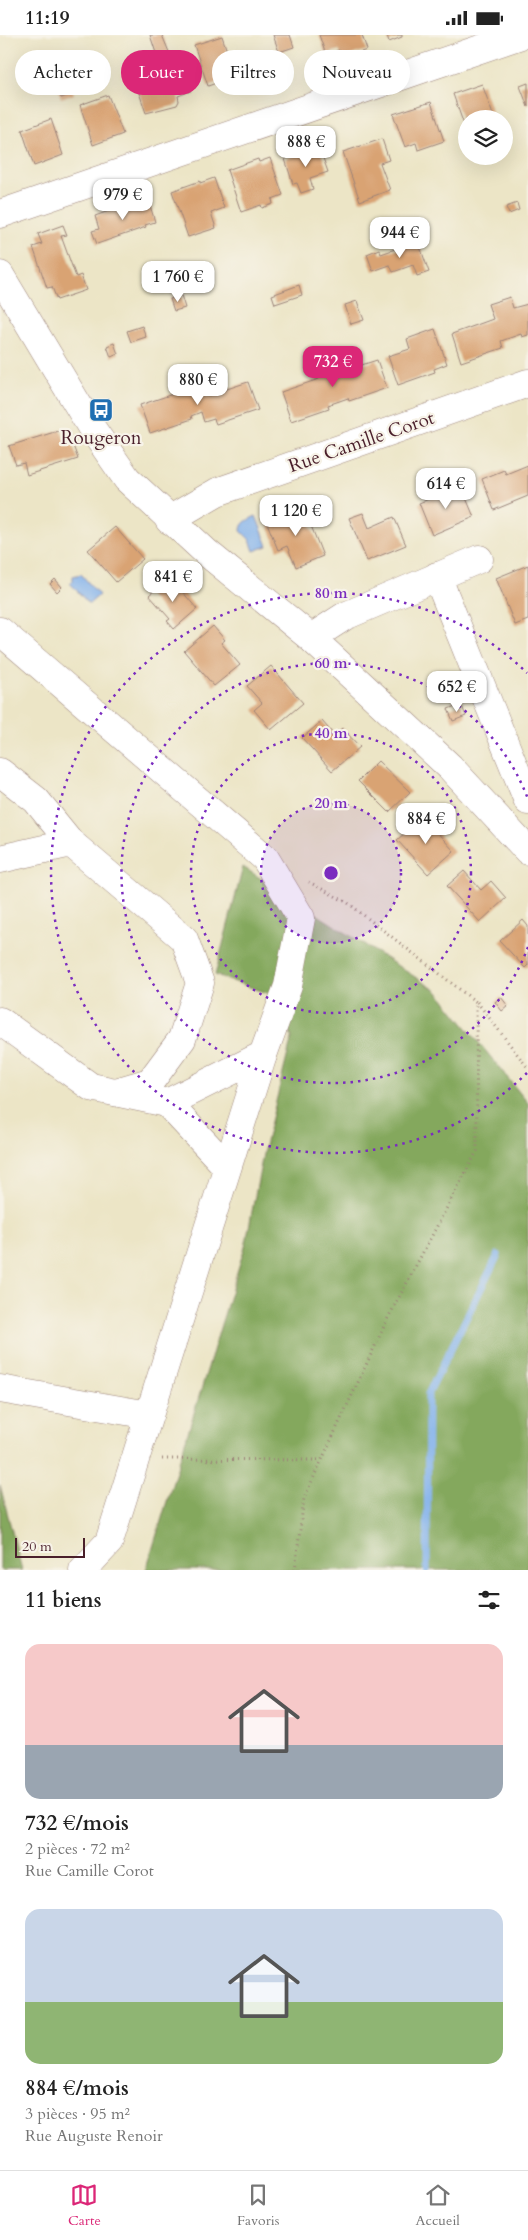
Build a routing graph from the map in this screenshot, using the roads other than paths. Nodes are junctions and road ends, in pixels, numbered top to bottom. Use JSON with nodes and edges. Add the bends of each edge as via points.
{"nodes":[{"id":1,"x":521,"y":35,"type":"edge"},
{"id":2,"x":0,"y":214,"type":"edge"},
{"id":3,"x":0,"y":275,"type":"edge"},
{"id":4,"x":528,"y":383,"type":"edge"},
{"id":5,"x":169,"y":520,"type":"junction"},
{"id":6,"x":479,"y":559,"type":"dead end"},
{"id":7,"x":437,"y":577,"type":"junction"},
{"id":8,"x":0,"y":631,"type":"edge"},
{"id":9,"x":311,"y":638,"type":"junction"},
{"id":10,"x":0,"y":772,"type":"edge"},
{"id":11,"x":528,"y":801,"type":"edge"},
{"id":12,"x":71,"y":843,"type":"junction"},
{"id":13,"x":528,"y":851,"type":"edge"},
{"id":14,"x":0,"y":859,"type":"edge"},
{"id":15,"x":0,"y":1021,"type":"edge"},
{"id":16,"x":263,"y":1055,"type":"junction"},
{"id":17,"x":116,"y":1092,"type":"junction"},
{"id":18,"x":167,"y":1103,"type":"junction"},
{"id":19,"x":227,"y":1167,"type":"junction"},
{"id":20,"x":0,"y":1389,"type":"edge"},
{"id":21,"x":149,"y":1415,"type":"junction"},
{"id":22,"x":83,"y":1570,"type":"edge"}],
"edges":[{"from":1,"to":2,"type":"street"},
{"from":3,"to":5,"type":"street","via":[[104,446],[127,479]]},
{"from":4,"to":5,"type":"street","name":"Rue Camille Corot","via":[[217,492]]},
{"from":5,"to":9,"type":"street"},
{"from":6,"to":7,"type":"street"},
{"from":7,"to":9,"type":"street","via":[[345,617]]},
{"from":7,"to":11,"type":"street"},
{"from":8,"to":16,"type":"street","via":[[265,858],[301,918],[288,986]]},
{"from":9,"to":13,"type":"street","via":[[450,767]]},
{"from":10,"to":12,"type":"street","via":[[36,800]]},
{"from":12,"to":14,"type":"street"},
{"from":12,"to":17,"type":"street","via":[[184,939],[200,983],[182,1039],[150,1082]]},
{"from":15,"to":17,"type":"street","via":[[91,1087]]},
{"from":16,"to":18,"type":"street"},
{"from":16,"to":19,"type":"street"},
{"from":17,"to":18,"type":"street"},
{"from":18,"to":19,"type":"street"},
{"from":19,"to":21,"type":"street"},
{"from":20,"to":21,"type":"street"},
{"from":21,"to":22,"type":"street","via":[[109,1542]]}]}
